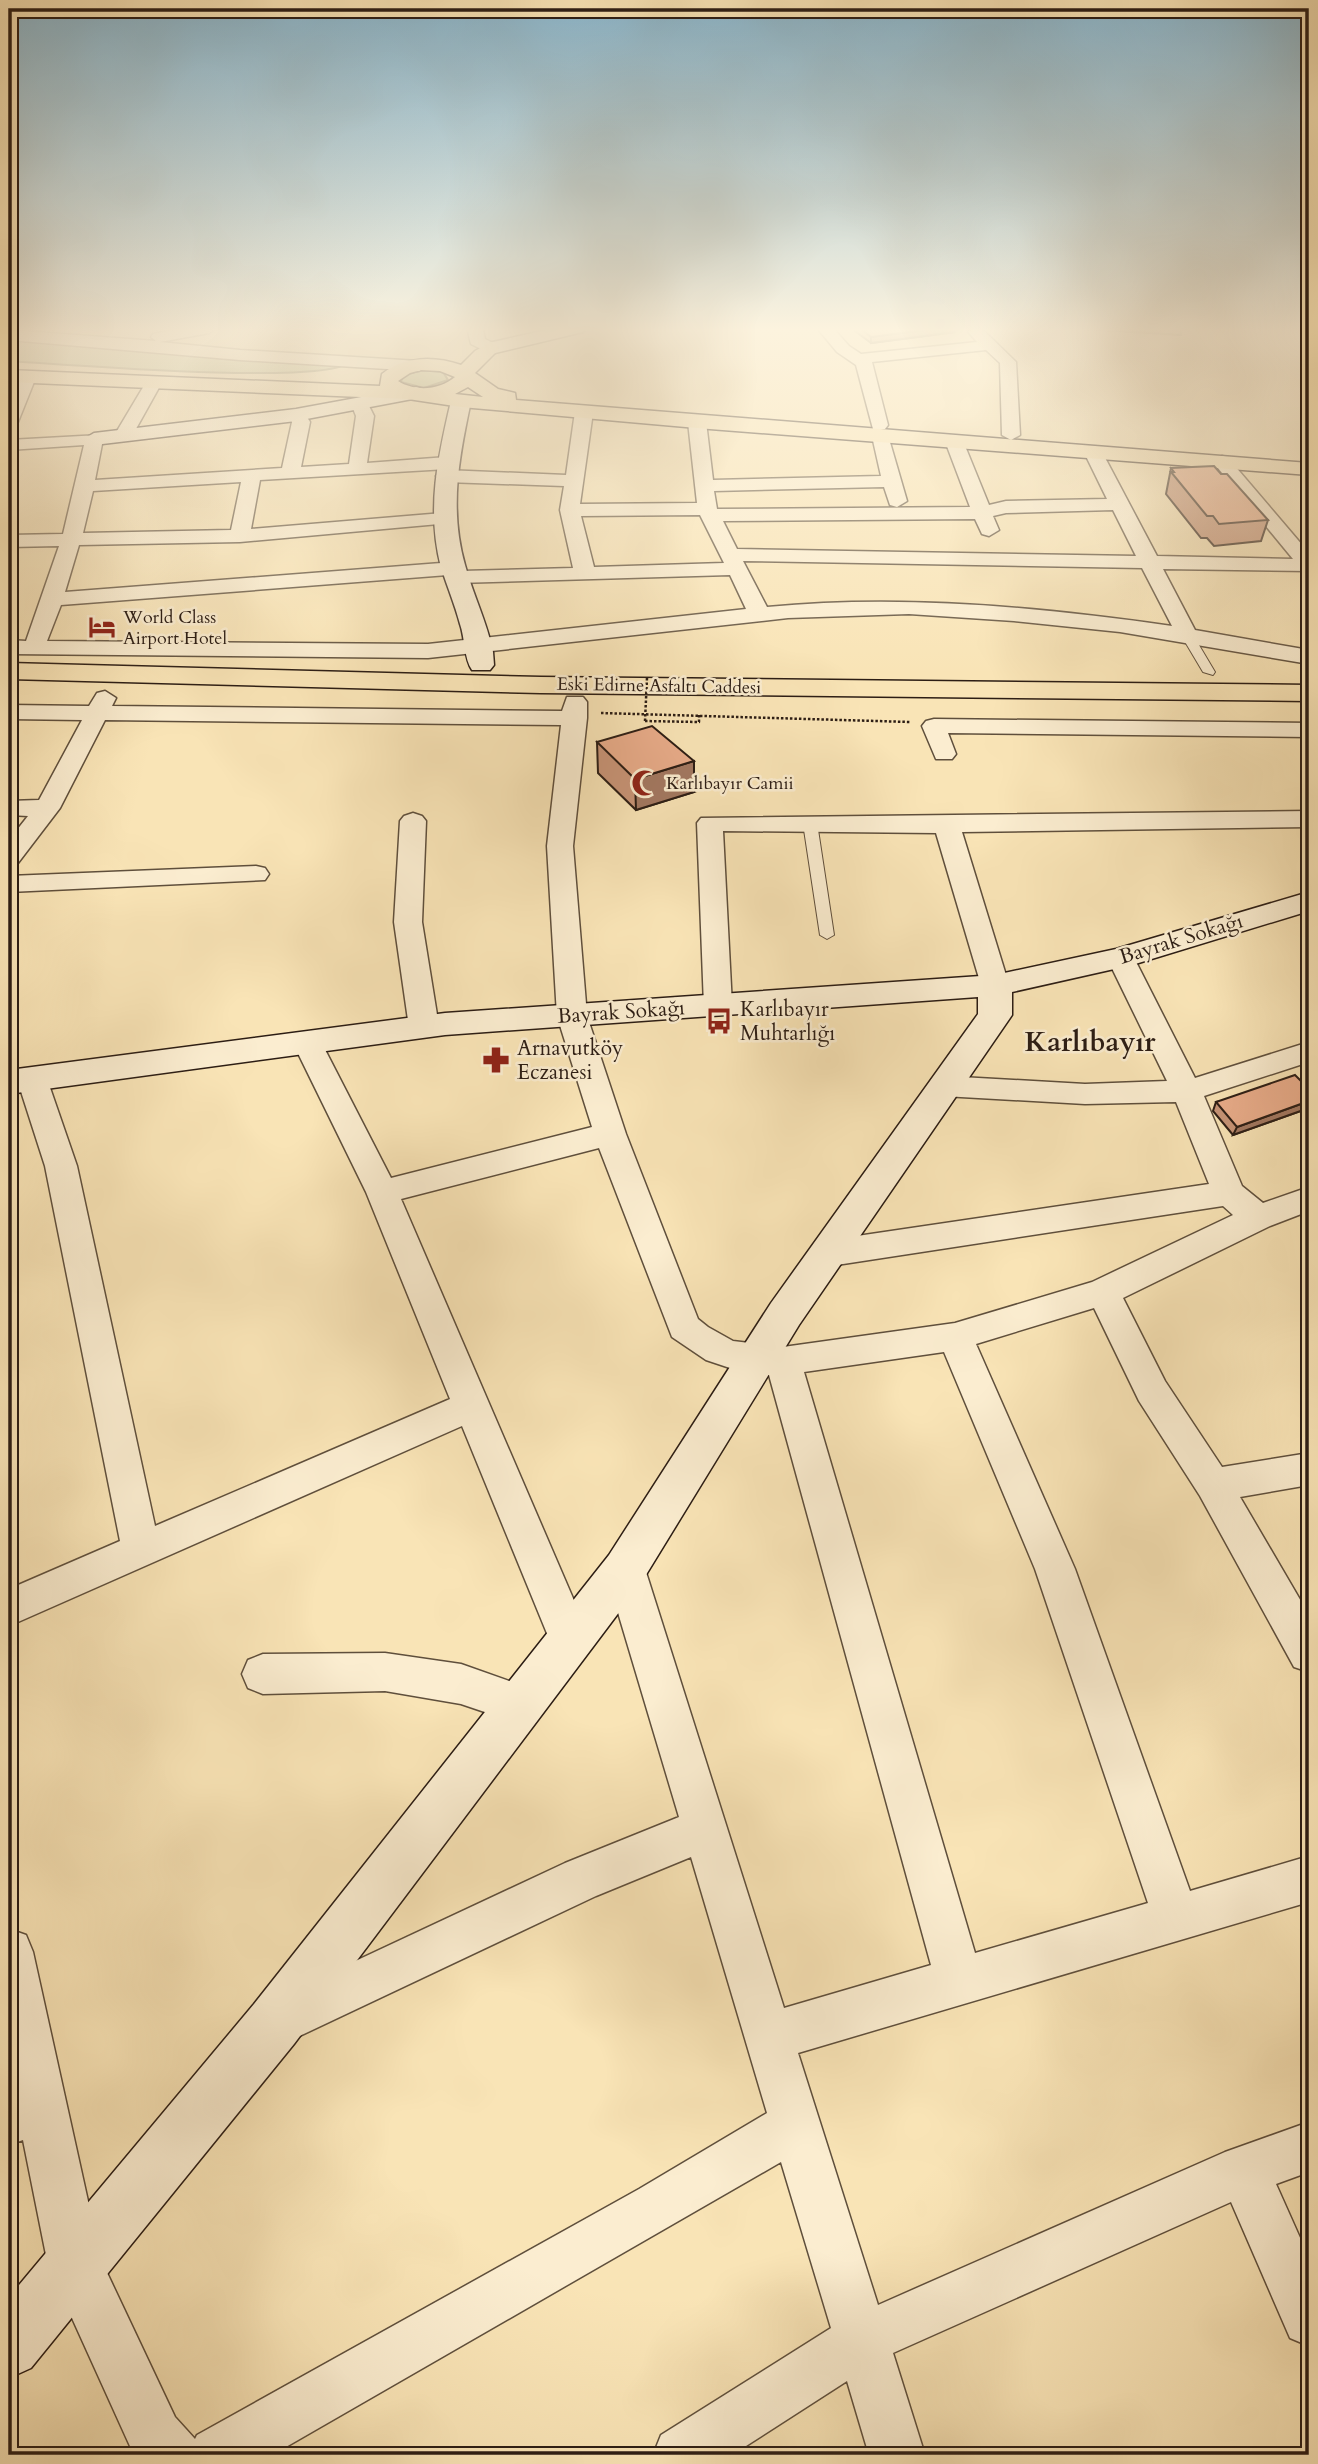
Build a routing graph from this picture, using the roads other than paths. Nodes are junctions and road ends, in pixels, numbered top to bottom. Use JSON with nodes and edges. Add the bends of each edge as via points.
{"nodes":[{"id":1,"x":38,"y":443,"type":"edge"},
{"id":2,"x":93,"y":443,"type":"edge"},
{"id":3,"x":296,"y":443,"type":"edge"},
{"id":4,"x":361,"y":443,"type":"edge"},
{"id":5,"x":452,"y":443,"type":"edge"},
{"id":6,"x":580,"y":443,"type":"edge"},
{"id":7,"x":699,"y":443,"type":"edge"},
{"id":8,"x":883,"y":443,"type":"edge"},
{"id":9,"x":955,"y":443,"type":"edge"},
{"id":10,"x":989,"y":443,"type":"edge"},
{"id":11,"x":1087,"y":443,"type":"edge"},
{"id":12,"x":9,"y":445,"type":"edge"},
{"id":13,"x":1093,"y":452,"type":"junction"},
{"id":14,"x":1219,"y":457,"type":"junction"},
{"id":15,"x":1309,"y":459,"type":"edge"},
{"id":16,"x":357,"y":469,"type":"junction"},
{"id":17,"x":446,"y":469,"type":"junction"},
{"id":18,"x":1309,"y":469,"type":"edge"},
{"id":19,"x":290,"y":474,"type":"junction"},
{"id":20,"x":251,"y":476,"type":"junction"},
{"id":21,"x":575,"y":481,"type":"junction"},
{"id":22,"x":892,"y":481,"type":"junction"},
{"id":23,"x":86,"y":486,"type":"junction"},
{"id":24,"x":705,"y":486,"type":"junction"},
{"id":25,"x":1118,"y":504,"type":"junction"},
{"id":26,"x":570,"y":510,"type":"junction"},
{"id":27,"x":708,"y":512,"type":"junction"},
{"id":28,"x":981,"y":513,"type":"junction"},
{"id":29,"x":901,"y":514,"type":"junction"},
{"id":30,"x":443,"y":519,"type":"junction"},
{"id":31,"x":240,"y":536,"type":"junction"},
{"id":32,"x":72,"y":538,"type":"junction"},
{"id":33,"x":1287,"y":539,"type":"junction"},
{"id":34,"x":1309,"y":539,"type":"edge"},
{"id":35,"x":9,"y":541,"type":"edge"},
{"id":36,"x":1002,"y":558,"type":"junction"},
{"id":37,"x":1146,"y":559,"type":"junction"},
{"id":38,"x":733,"y":562,"type":"junction"},
{"id":39,"x":1309,"y":565,"type":"edge"},
{"id":40,"x":455,"y":572,"type":"junction"},
{"id":41,"x":585,"y":573,"type":"junction"},
{"id":42,"x":54,"y":599,"type":"junction"},
{"id":43,"x":760,"y":615,"type":"junction"},
{"id":44,"x":1187,"y":635,"type":"junction"},
{"id":45,"x":9,"y":647,"type":"edge"},
{"id":46,"x":34,"y":647,"type":"junction"},
{"id":47,"x":481,"y":656,"type":"junction"},
{"id":48,"x":1309,"y":657,"type":"edge"},
{"id":49,"x":9,"y":671,"type":"edge"},
{"id":50,"x":1209,"y":672,"type":"dead end"},
{"id":51,"x":426,"y":682,"type":"junction"},
{"id":52,"x":541,"y":685,"type":"junction"},
{"id":53,"x":9,"y":687,"type":"edge"},
{"id":54,"x":110,"y":690,"type":"junction"},
{"id":55,"x":1309,"y":693,"type":"edge"},
{"id":56,"x":1309,"y":710,"type":"edge"},
{"id":57,"x":575,"y":711,"type":"junction"},
{"id":58,"x":9,"y":712,"type":"edge"},
{"id":59,"x":96,"y":713,"type":"junction"},
{"id":60,"x":1309,"y":730,"type":"edge"},
{"id":61,"x":944,"y":754,"type":"dead end"},
{"id":62,"x":9,"y":808,"type":"edge"},
{"id":63,"x":47,"y":808,"type":"junction"},
{"id":64,"x":1309,"y":820,"type":"edge"},
{"id":65,"x":413,"y":821,"type":"dead end"},
{"id":66,"x":810,"y":823,"type":"junction"},
{"id":67,"x":947,"y":825,"type":"junction"},
{"id":68,"x":9,"y":857,"type":"edge"},
{"id":69,"x":257,"y":874,"type":"dead end"},
{"id":70,"x":9,"y":884,"type":"edge"},
{"id":71,"x":1309,"y":901,"type":"edge"},
{"id":72,"x":827,"y":935,"type":"dead end"},
{"id":73,"x":1121,"y":958,"type":"junction"},
{"id":74,"x":995,"y":985,"type":"junction"},
{"id":75,"x":718,"y":1006,"type":"junction"},
{"id":76,"x":572,"y":1016,"type":"junction"},
{"id":77,"x":424,"y":1027,"type":"junction"},
{"id":78,"x":308,"y":1043,"type":"junction"},
{"id":79,"x":1309,"y":1052,"type":"edge"},
{"id":80,"x":20,"y":1081,"type":"edge"},
{"id":81,"x":943,"y":1086,"type":"junction"},
{"id":82,"x":1187,"y":1091,"type":"junction"},
{"id":83,"x":610,"y":1134,"type":"junction"},
{"id":84,"x":382,"y":1192,"type":"junction"},
{"id":85,"x":1229,"y":1193,"type":"junction"},
{"id":86,"x":1309,"y":1199,"type":"edge"},
{"id":87,"x":1258,"y":1217,"type":"junction"},
{"id":88,"x":830,"y":1253,"type":"junction"},
{"id":89,"x":1103,"y":1292,"type":"junction"},
{"id":90,"x":955,"y":1337,"type":"junction"},
{"id":91,"x":769,"y":1361,"type":"junction"},
{"id":92,"x":471,"y":1406,"type":"junction"},
{"id":93,"x":1309,"y":1469,"type":"edge"},
{"id":94,"x":1213,"y":1485,"type":"junction"},
{"id":95,"x":141,"y":1550,"type":"junction"},
{"id":96,"x":625,"y":1569,"type":"junction"},
{"id":97,"x":9,"y":1608,"type":"edge"},
{"id":98,"x":569,"y":1640,"type":"junction"},
{"id":99,"x":1309,"y":1653,"type":"edge"},
{"id":100,"x":263,"y":1674,"type":"dead end"},
{"id":101,"x":520,"y":1704,"type":"junction"},
{"id":102,"x":704,"y":1829,"type":"junction"},
{"id":103,"x":1309,"y":1879,"type":"edge"},
{"id":104,"x":1176,"y":1918,"type":"junction"},
{"id":105,"x":9,"y":1952,"type":"edge"},
{"id":106,"x":960,"y":1981,"type":"junction"},
{"id":107,"x":274,"y":2024,"type":"junction"},
{"id":108,"x":768,"y":2037,"type":"junction"},
{"id":109,"x":25,"y":2113,"type":"edge"},
{"id":110,"x":795,"y":2125,"type":"junction"},
{"id":111,"x":1309,"y":2147,"type":"edge"},
{"id":112,"x":1243,"y":2170,"type":"junction"},
{"id":113,"x":75,"y":2265,"type":"junction"},
{"id":114,"x":1309,"y":2319,"type":"edge"},
{"id":115,"x":861,"y":2340,"type":"junction"},
{"id":116,"x":9,"y":2346,"type":"edge"},
{"id":117,"x":173,"y":2455,"type":"edge"},
{"id":118,"x":217,"y":2455,"type":"edge"},
{"id":119,"x":681,"y":2455,"type":"edge"},
{"id":120,"x":897,"y":2455,"type":"edge"}],
"edges":[{"from":1,"to":12,"type":"street"},
{"from":2,"to":23,"type":"street"},
{"from":3,"to":19,"type":"street"},
{"from":4,"to":16,"type":"street"},
{"from":5,"to":17,"type":"main road"},
{"from":6,"to":21,"type":"street"},
{"from":7,"to":24,"type":"street"},
{"from":8,"to":22,"type":"street"},
{"from":9,"to":28,"type":"street"},
{"from":10,"to":13,"type":"main road"},
{"from":11,"to":14,"type":"main road"},
{"from":13,"to":14,"type":"main road"},
{"from":13,"to":25,"type":"street"},
{"from":14,"to":15,"type":"main road"},
{"from":14,"to":18,"type":"main road"},
{"from":14,"to":33,"type":"street"},
{"from":16,"to":17,"type":"street"},
{"from":16,"to":19,"type":"street"},
{"from":17,"to":21,"type":"street"},
{"from":17,"to":30,"type":"main road"},
{"from":19,"to":20,"type":"street"},
{"from":20,"to":23,"type":"street"},
{"from":20,"to":31,"type":"street"},
{"from":21,"to":26,"type":"street"},
{"from":22,"to":24,"type":"street"},
{"from":22,"to":29,"type":"street"},
{"from":23,"to":32,"type":"street"},
{"from":24,"to":27,"type":"street"},
{"from":25,"to":28,"type":"street","via":[[1006,507]]},
{"from":25,"to":37,"type":"street"},
{"from":26,"to":27,"type":"street"},
{"from":26,"to":41,"type":"street"},
{"from":27,"to":29,"type":"street"},
{"from":27,"to":38,"type":"street"},
{"from":28,"to":29,"type":"street"},
{"from":28,"to":36,"type":"street"},
{"from":30,"to":31,"type":"street"},
{"from":30,"to":40,"type":"main road"},
{"from":31,"to":32,"type":"street"},
{"from":32,"to":35,"type":"street"},
{"from":32,"to":42,"type":"street"},
{"from":33,"to":34,"type":"street"},
{"from":33,"to":39,"type":"street"},
{"from":36,"to":37,"type":"street"},
{"from":36,"to":38,"type":"street"},
{"from":37,"to":39,"type":"street"},
{"from":37,"to":44,"type":"street"},
{"from":38,"to":41,"type":"street"},
{"from":38,"to":43,"type":"street"},
{"from":40,"to":41,"type":"street"},
{"from":40,"to":42,"type":"street"},
{"from":40,"to":47,"type":"main road"},
{"from":42,"to":46,"type":"street"},
{"from":43,"to":44,"type":"street","via":[[907,608],[1011,614]]},
{"from":43,"to":47,"type":"street"},
{"from":44,"to":48,"type":"street"},
{"from":44,"to":50,"type":"lane"},
{"from":45,"to":46,"type":"street"},
{"from":46,"to":47,"type":"street"},
{"from":47,"to":51,"type":"main road"},
{"from":47,"to":52,"type":"main road"},
{"from":49,"to":51,"type":"main road","name":"Eski Edirne Asfaltı Caddesi"},
{"from":51,"to":52,"type":"main road","name":"Eski Edirne Asfaltı Caddesi"},
{"from":52,"to":55,"type":"main road","name":"Eski Edirne Asfaltı Caddesi"},
{"from":53,"to":54,"type":"main road","name":"Eski Edirne Asfaltı Caddesi"},
{"from":54,"to":57,"type":"main road","name":"Eski Edirne Asfaltı Caddesi"},
{"from":54,"to":59,"type":"street"},
{"from":56,"to":57,"type":"main road","name":"Eski Edirne Asfaltı Caddesi"},
{"from":57,"to":59,"type":"street","name":"Eski Edirne Asfaltı Caddesi"},
{"from":57,"to":76,"type":"street","via":[[560,846]]},
{"from":58,"to":59,"type":"street","name":"Eski Edirne Asfaltı Caddesi"},
{"from":59,"to":63,"type":"street"},
{"from":60,"to":61,"type":"street","via":[[934,726]]},
{"from":62,"to":63,"type":"street"},
{"from":63,"to":68,"type":"street"},
{"from":64,"to":67,"type":"street"},
{"from":65,"to":77,"type":"street","via":[[408,922]]},
{"from":66,"to":67,"type":"street"},
{"from":66,"to":72,"type":"lane"},
{"from":66,"to":75,"type":"street","via":[[710,823]]},
{"from":67,"to":74,"type":"street"},
{"from":69,"to":70,"type":"street"},
{"from":71,"to":73,"type":"main road","name":"Bayrak Sokağı"},
{"from":73,"to":74,"type":"main road","name":"Bayrak Sokağı"},
{"from":73,"to":82,"type":"street"},
{"from":74,"to":75,"type":"main road","name":"Bayrak Sokağı"},
{"from":74,"to":81,"type":"main road","via":[[995,1015]]},
{"from":75,"to":76,"type":"main road","name":"Bayrak Sokağı"},
{"from":76,"to":77,"type":"main road","name":"Bayrak Sokağı"},
{"from":76,"to":83,"type":"street"},
{"from":77,"to":78,"type":"main road","name":"Bayrak Sokağı"},
{"from":78,"to":80,"type":"main road","name":"Bayrak Sokağı"},
{"from":78,"to":84,"type":"street"},
{"from":79,"to":82,"type":"street"},
{"from":80,"to":95,"type":"street","via":[[61,1166]]},
{"from":81,"to":82,"type":"street","via":[[1085,1094]]},
{"from":81,"to":88,"type":"main road"},
{"from":82,"to":85,"type":"street"},
{"from":83,"to":84,"type":"street"},
{"from":83,"to":91,"type":"street","via":[[684,1327],[715,1352]]},
{"from":84,"to":92,"type":"street"},
{"from":85,"to":87,"type":"street"},
{"from":85,"to":88,"type":"street"},
{"from":86,"to":87,"type":"street"},
{"from":87,"to":89,"type":"street"},
{"from":88,"to":91,"type":"main road","via":[[785,1314]]},
{"from":89,"to":90,"type":"street"},
{"from":89,"to":94,"type":"street","via":[[1152,1391]]},
{"from":90,"to":91,"type":"street"},
{"from":90,"to":104,"type":"street","via":[[1055,1569]]},
{"from":91,"to":96,"type":"main road"},
{"from":91,"to":106,"type":"street"},
{"from":92,"to":95,"type":"street"},
{"from":92,"to":98,"type":"street"},
{"from":93,"to":94,"type":"street"},
{"from":94,"to":99,"type":"street"},
{"from":95,"to":97,"type":"street"},
{"from":96,"to":98,"type":"main road"},
{"from":96,"to":102,"type":"street"},
{"from":98,"to":101,"type":"main road"},
{"from":100,"to":101,"type":"street","via":[[385,1672],[461,1684]]},
{"from":101,"to":107,"type":"main road"},
{"from":102,"to":107,"type":"street","via":[[581,1879]]},
{"from":102,"to":108,"type":"street"},
{"from":103,"to":104,"type":"street"},
{"from":104,"to":106,"type":"street"},
{"from":105,"to":109,"type":"street"},
{"from":106,"to":108,"type":"street"},
{"from":107,"to":113,"type":"main road"},
{"from":108,"to":110,"type":"street"},
{"from":109,"to":113,"type":"street"},
{"from":110,"to":115,"type":"street"},
{"from":110,"to":118,"type":"street"},
{"from":111,"to":112,"type":"street"},
{"from":112,"to":114,"type":"street"},
{"from":112,"to":115,"type":"street"},
{"from":113,"to":116,"type":"main road"},
{"from":113,"to":117,"type":"street","via":[[155,2437]]},
{"from":115,"to":119,"type":"street"},
{"from":115,"to":120,"type":"street"}]}
